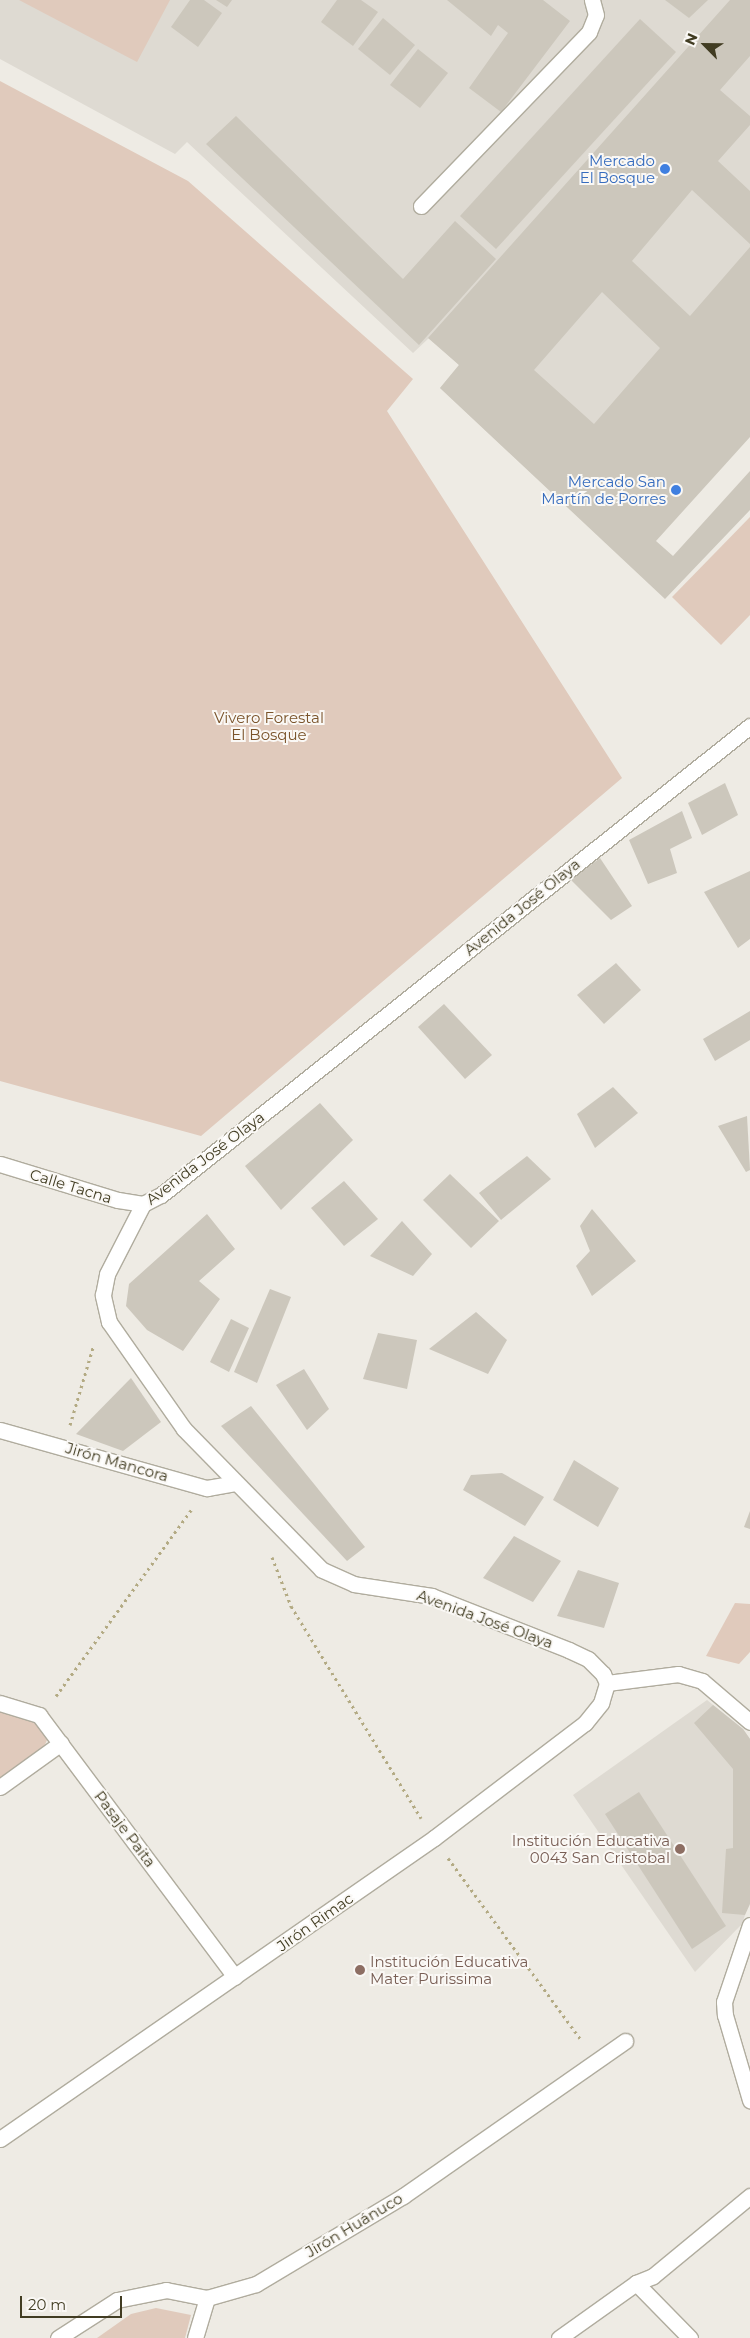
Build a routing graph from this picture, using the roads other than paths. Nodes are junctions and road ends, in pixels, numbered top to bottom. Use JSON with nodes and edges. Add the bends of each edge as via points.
{"nodes":[{"id":1,"x":592,"y":0,"type":"edge"},
{"id":2,"x":421,"y":206,"type":"dead end"},
{"id":3,"x":750,"y":726,"type":"edge"},
{"id":4,"x":0,"y":1164,"type":"edge"},
{"id":5,"x":143,"y":1204,"type":"junction"},
{"id":6,"x":0,"y":1430,"type":"edge"},
{"id":7,"x":234,"y":1483,"type":"junction"},
{"id":8,"x":607,"y":1683,"type":"junction"},
{"id":9,"x":0,"y":1703,"type":"edge"},
{"id":10,"x":750,"y":1722,"type":"edge"},
{"id":11,"x":61,"y":1743,"type":"junction"},
{"id":12,"x":0,"y":1787,"type":"edge"},
{"id":13,"x":750,"y":1925,"type":"edge"},
{"id":14,"x":235,"y":1977,"type":"junction"},
{"id":15,"x":625,"y":2042,"type":"dead end"},
{"id":16,"x":750,"y":2100,"type":"edge"},
{"id":17,"x":0,"y":2139,"type":"edge"},
{"id":18,"x":750,"y":2196,"type":"edge"},
{"id":19,"x":636,"y":2283,"type":"junction"},
{"id":20,"x":207,"y":2298,"type":"junction"},
{"id":21,"x":58,"y":2338,"type":"edge"},
{"id":22,"x":195,"y":2338,"type":"edge"},
{"id":23,"x":559,"y":2338,"type":"edge"},
{"id":24,"x":690,"y":2338,"type":"edge"}],
"edges":[{"from":1,"to":2,"type":"street","via":[[596,15],[589,32]]},
{"from":3,"to":5,"type":"street","name":"Avenida José Olaya","via":[[161,1195]]},
{"from":4,"to":5,"type":"street","name":"Calle Tacna","via":[[118,1200]]},
{"from":5,"to":7,"type":"street","name":"Avenida José Olaya","via":[[108,1274],[104,1310],[184,1429]]},
{"from":6,"to":7,"type":"street","name":"Jirón Mancora","via":[[207,1488]]},
{"from":7,"to":8,"type":"street","name":"Avenida José Olaya","via":[[321,1569],[338,1578],[373,1588],[416,1592],[449,1602],[588,1659]]},
{"from":8,"to":10,"type":"street","via":[[686,1676],[702,1681]]},
{"from":8,"to":14,"type":"street","name":"Jirón Rimac","via":[[601,1703],[585,1723],[434,1838]]},
{"from":9,"to":11,"type":"street","name":"Pasaje Paita","via":[[39,1715]]},
{"from":11,"to":12,"type":"street"},
{"from":11,"to":14,"type":"street","name":"Pasaje Paita"},
{"from":13,"to":16,"type":"street","via":[[724,2002]]},
{"from":14,"to":17,"type":"street","name":"Jirón Rimac"},
{"from":15,"to":20,"type":"street","name":"Jirón Huánuco","via":[[403,2196],[256,2284]]},
{"from":18,"to":19,"type":"street","via":[[653,2276]]},
{"from":19,"to":23,"type":"street"},
{"from":19,"to":24,"type":"street"},
{"from":20,"to":21,"type":"street","name":"Jirón Huánuco","via":[[166,2290],[117,2300]]},
{"from":20,"to":22,"type":"street"}]}
